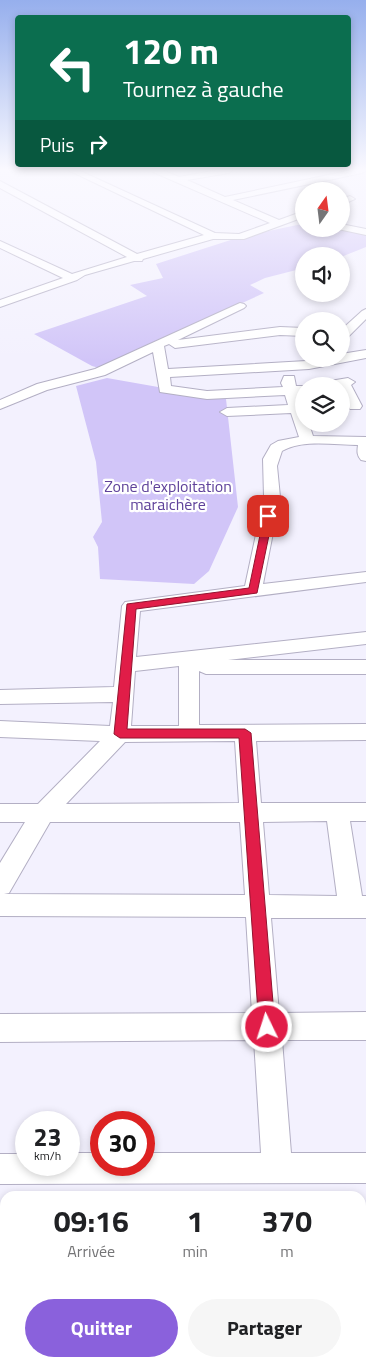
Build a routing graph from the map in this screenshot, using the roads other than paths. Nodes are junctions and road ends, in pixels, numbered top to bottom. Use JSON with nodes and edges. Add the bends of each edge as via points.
{"nodes":[{"id":1,"x":92,"y":234,"type":"edge"},
{"id":2,"x":208,"y":234,"type":"edge"},
{"id":3,"x":249,"y":234,"type":"edge"},
{"id":4,"x":213,"y":236,"type":"junction"},
{"id":5,"x":0,"y":244,"type":"edge"},
{"id":6,"x":138,"y":259,"type":"junction"},
{"id":7,"x":72,"y":278,"type":"junction"},
{"id":8,"x":0,"y":304,"type":"edge"},
{"id":9,"x":240,"y":306,"type":"dead end"},
{"id":10,"x":366,"y":313,"type":"edge"},
{"id":11,"x":350,"y":328,"type":"edge"},
{"id":12,"x":295,"y":332,"type":"edge"},
{"id":13,"x":158,"y":346,"type":"junction"},
{"id":14,"x":366,"y":354,"type":"edge"},
{"id":15,"x":350,"y":357,"type":"edge"},
{"id":16,"x":295,"y":366,"type":"edge"},
{"id":17,"x":308,"y":367,"type":"edge"},
{"id":18,"x":162,"y":373,"type":"junction"},
{"id":19,"x":295,"y":388,"type":"edge"},
{"id":20,"x":295,"y":391,"type":"edge"},
{"id":21,"x":0,"y":405,"type":"edge"},
{"id":22,"x":295,"y":408,"type":"edge"},
{"id":23,"x":227,"y":412,"type":"dead end"},
{"id":24,"x":305,"y":432,"type":"edge"},
{"id":25,"x":307,"y":440,"type":"junction"},
{"id":26,"x":366,"y":441,"type":"edge"},
{"id":27,"x":366,"y":457,"type":"edge"},
{"id":28,"x":366,"y":577,"type":"edge"},
{"id":29,"x":253,"y":591,"type":"junction"},
{"id":30,"x":366,"y":638,"type":"edge"},
{"id":31,"x":189,"y":663,"type":"junction"},
{"id":32,"x":126,"y":665,"type":"junction"},
{"id":33,"x":366,"y":666,"type":"edge"},
{"id":34,"x":124,"y":694,"type":"junction"},
{"id":35,"x":0,"y":697,"type":"edge"},
{"id":36,"x":0,"y":730,"type":"edge"},
{"id":37,"x":366,"y":732,"type":"edge"},
{"id":38,"x":189,"y":733,"type":"junction"},
{"id":39,"x":245,"y":733,"type":"junction"},
{"id":40,"x":120,"y":734,"type":"junction"},
{"id":41,"x":0,"y":812,"type":"edge"},
{"id":42,"x":251,"y":812,"type":"junction"},
{"id":43,"x":337,"y":812,"type":"junction"},
{"id":44,"x":366,"y":812,"type":"edge"},
{"id":45,"x":43,"y":813,"type":"junction"},
{"id":46,"x":0,"y":885,"type":"edge"},
{"id":47,"x":0,"y":905,"type":"edge"},
{"id":48,"x":258,"y":906,"type":"junction"},
{"id":49,"x":359,"y":907,"type":"edge"},
{"id":50,"x":366,"y":1026,"type":"edge"},
{"id":51,"x":267,"y":1027,"type":"junction"},
{"id":52,"x":0,"y":1028,"type":"edge"},
{"id":53,"x":277,"y":1168,"type":"junction"},
{"id":54,"x":366,"y":1168,"type":"edge"},
{"id":55,"x":0,"y":1170,"type":"edge"}],
"edges":[{"from":1,"to":6,"type":"street"},
{"from":2,"to":4,"type":"street"},
{"from":3,"to":4,"type":"street","via":[[240,237]]},
{"from":4,"to":6,"type":"street"},
{"from":5,"to":7,"type":"street"},
{"from":6,"to":7,"type":"street"},
{"from":7,"to":8,"type":"street"},
{"from":9,"to":13,"type":"street"},
{"from":10,"to":11,"type":"street"},
{"from":12,"to":13,"type":"street"},
{"from":13,"to":18,"type":"street"},
{"from":13,"to":21,"type":"street","via":[[100,372],[42,387]]},
{"from":14,"to":15,"type":"street"},
{"from":16,"to":18,"type":"street"},
{"from":17,"to":19,"type":"street","via":[[289,380]]},
{"from":18,"to":20,"type":"street","via":[[165,389],[207,395]]},
{"from":22,"to":23,"type":"street"},
{"from":24,"to":25,"type":"street"},
{"from":25,"to":26,"type":"street"},
{"from":25,"to":29,"type":"street","via":[[283,444],[276,448],[270,459],[272,497]]},
{"from":26,"to":27,"type":"street"},
{"from":28,"to":29,"type":"street"},
{"from":29,"to":32,"type":"street","via":[[131,606]]},
{"from":30,"to":31,"type":"street"},
{"from":31,"to":32,"type":"street"},
{"from":31,"to":33,"type":"street"},
{"from":31,"to":38,"type":"street"},
{"from":32,"to":34,"type":"street"},
{"from":34,"to":35,"type":"street"},
{"from":34,"to":40,"type":"street"},
{"from":36,"to":40,"type":"street"},
{"from":37,"to":39,"type":"street"},
{"from":38,"to":39,"type":"street"},
{"from":38,"to":40,"type":"street"},
{"from":39,"to":42,"type":"street"},
{"from":40,"to":45,"type":"street"},
{"from":41,"to":45,"type":"street"},
{"from":42,"to":43,"type":"street"},
{"from":42,"to":45,"type":"street"},
{"from":42,"to":48,"type":"street"},
{"from":43,"to":44,"type":"street"},
{"from":43,"to":49,"type":"street"},
{"from":45,"to":46,"type":"street"},
{"from":47,"to":48,"type":"street"},
{"from":48,"to":49,"type":"street"},
{"from":48,"to":51,"type":"street"},
{"from":50,"to":51,"type":"street"},
{"from":51,"to":52,"type":"street"},
{"from":51,"to":53,"type":"street"},
{"from":53,"to":54,"type":"street"},
{"from":53,"to":55,"type":"street"}]}
